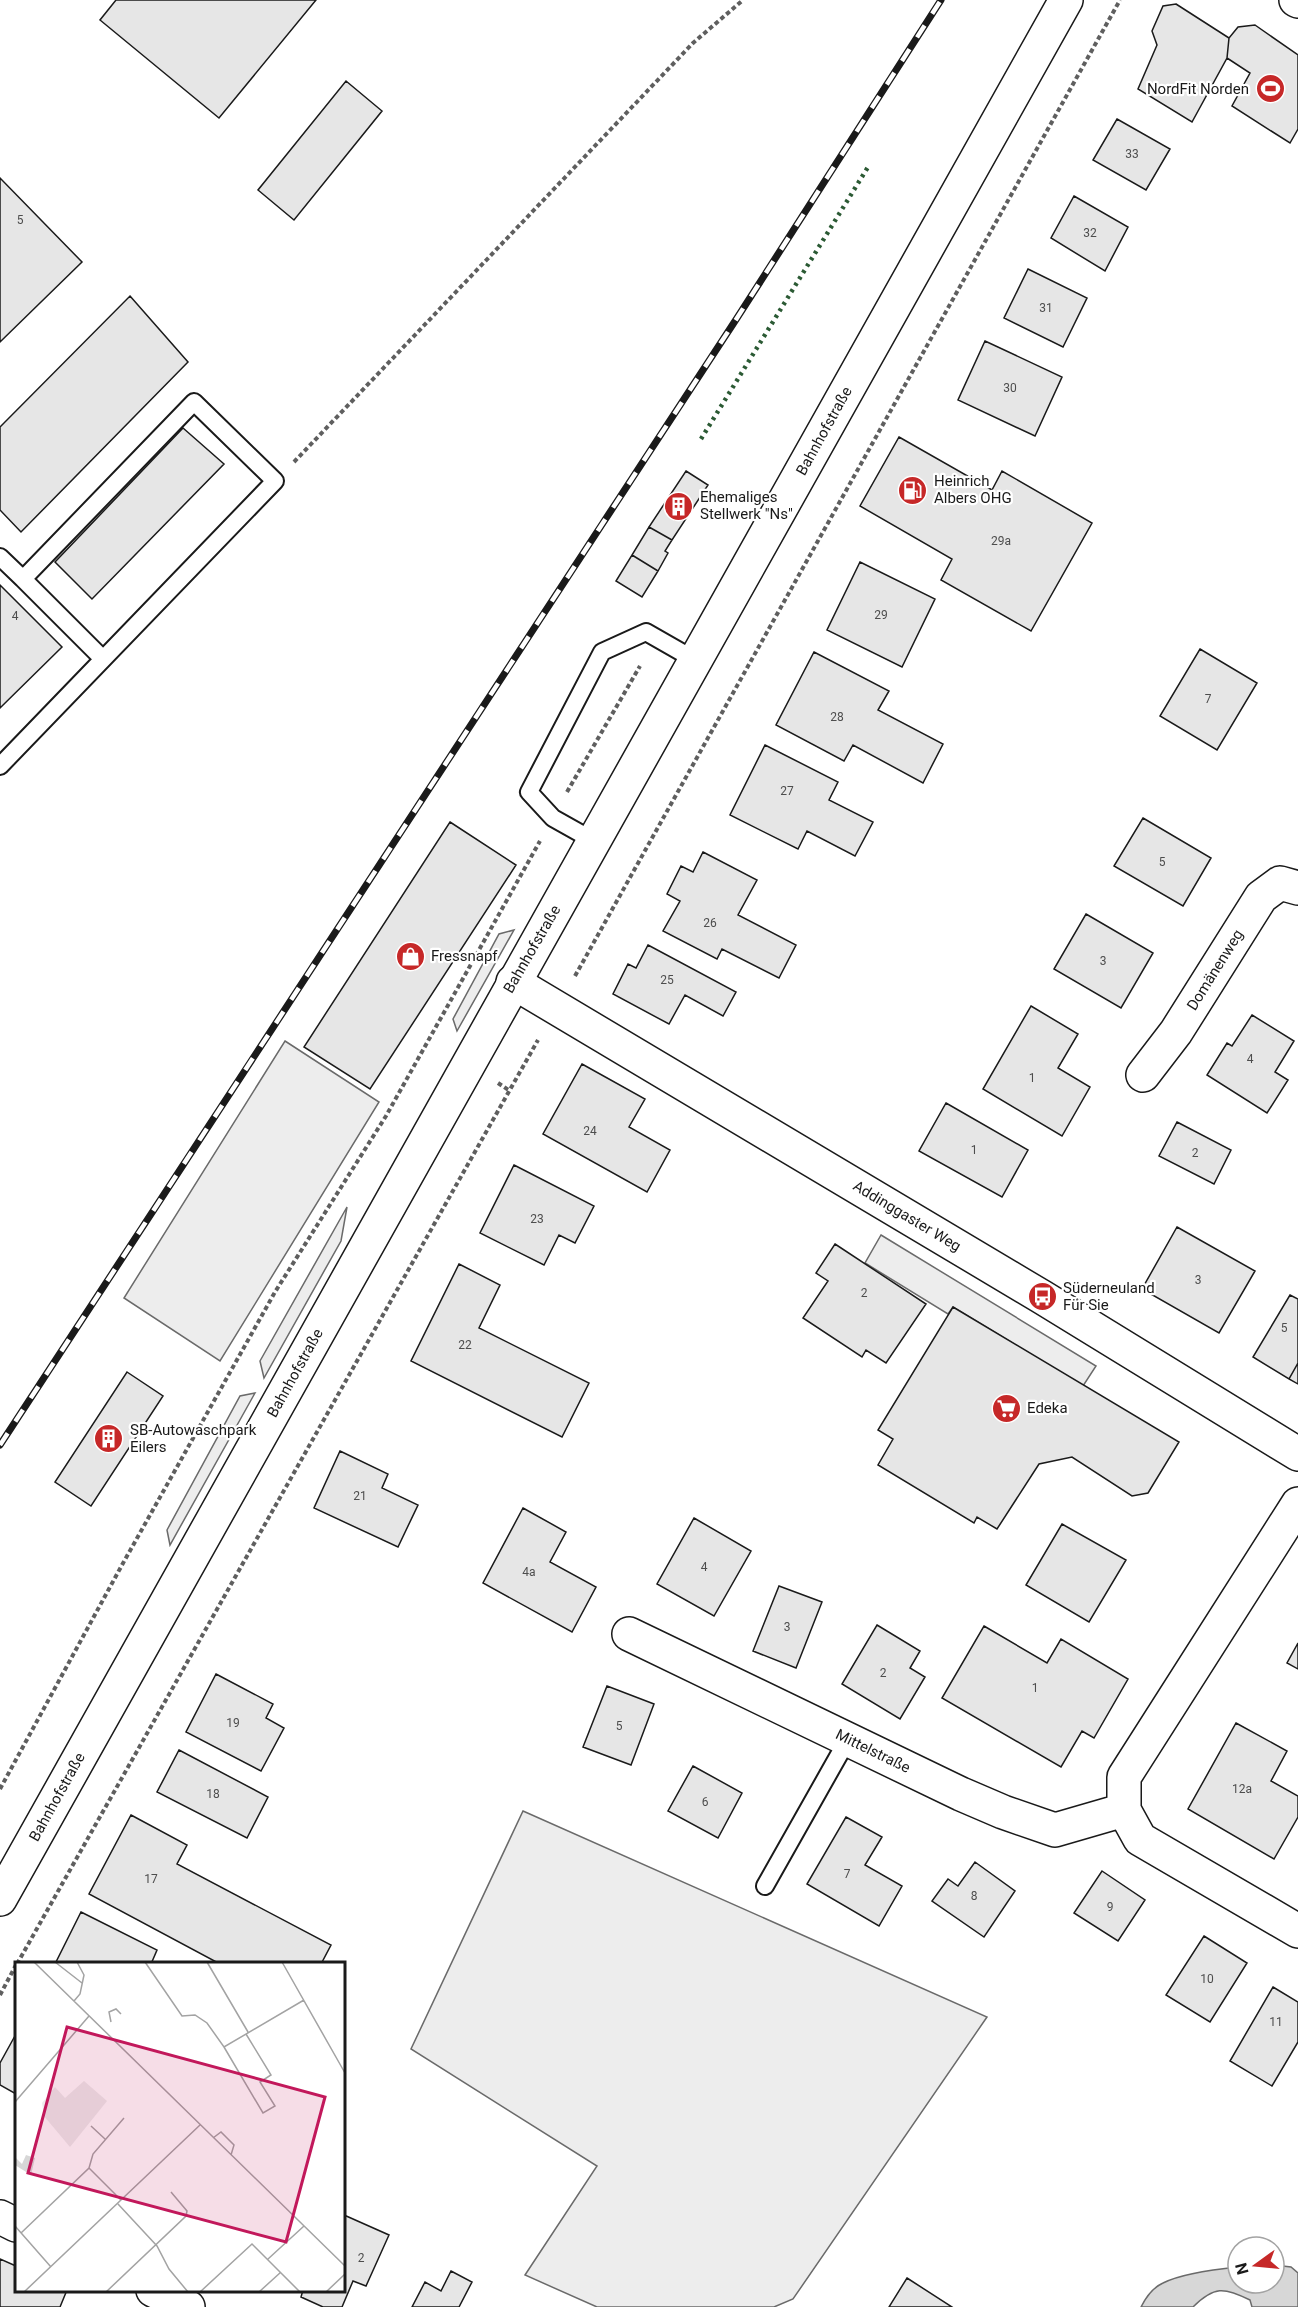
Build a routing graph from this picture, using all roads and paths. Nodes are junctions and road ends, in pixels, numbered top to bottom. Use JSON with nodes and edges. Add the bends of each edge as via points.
{"nodes":[{"id":1,"x":743,"y":0,"type":"edge"},
{"id":2,"x":1066,"y":0,"type":"edge"},
{"id":3,"x":275,"y":481,"type":"junction"},
{"id":4,"x":0,"y":557,"type":"edge"},
{"id":5,"x":23,"y":579,"type":"junction"},
{"id":6,"x":656,"y":638,"type":"junction"},
{"id":7,"x":103,"y":659,"type":"junction"},
{"id":8,"x":695,"y":660,"type":"junction"},
{"id":9,"x":0,"y":766,"type":"edge"},
{"id":10,"x":553,"y":818,"type":"junction"},
{"id":11,"x":594,"y":841,"type":"junction"},
{"id":12,"x":1298,"y":888,"type":"edge"},
{"id":13,"x":513,"y":982,"type":"junction"},
{"id":14,"x":1143,"y":1075,"type":"dead end"},
{"id":15,"x":1298,"y":1454,"type":"edge"},
{"id":16,"x":1298,"y":1504,"type":"edge"},
{"id":17,"x":629,"y":1634,"type":"dead end"},
{"id":18,"x":848,"y":1739,"type":"junction"},
{"id":19,"x":0,"y":1789,"type":"edge"},
{"id":20,"x":1124,"y":1810,"type":"junction"},
{"id":21,"x":765,"y":1886,"type":"dead end"},
{"id":22,"x":0,"y":1899,"type":"edge"},
{"id":23,"x":1298,"y":1931,"type":"edge"},
{"id":24,"x":15,"y":1967,"type":"edge"},
{"id":25,"x":0,"y":1995,"type":"edge"},
{"id":26,"x":0,"y":2217,"type":"edge"},
{"id":27,"x":15,"y":2224,"type":"edge"},
{"id":28,"x":157,"y":2292,"type":"edge"},
{"id":29,"x":188,"y":2307,"type":"edge"}],
"edges":[{"from":1,"to":3,"type":"path","via":[[693,43]]},
{"from":2,"to":8,"type":"street","name":"Bahnhofstraße"},
{"from":3,"to":5,"type":"lane","via":[[194,402]]},
{"from":3,"to":7,"type":"lane"},
{"from":4,"to":5,"type":"lane"},
{"from":5,"to":7,"type":"lane"},
{"from":6,"to":8,"type":"lane"},
{"from":6,"to":10,"type":"path"},
{"from":6,"to":10,"type":"lane","via":[[646,632],[602,652],[529,792]]},
{"from":7,"to":9,"type":"lane"},
{"from":8,"to":11,"type":"street","name":"Bahnhofstraße"},
{"from":10,"to":11,"type":"lane"},
{"from":10,"to":19,"type":"path","via":[[386,1116],[275,1292]]},
{"from":11,"to":13,"type":"street","name":"Bahnhofstraße"},
{"from":12,"to":14,"type":"street","name":"Domänenweg","via":[[1280,883],[1261,897],[1176,1032]]},
{"from":13,"to":15,"type":"street","name":"Addinggaster Weg"},
{"from":13,"to":22,"type":"street","name":"Bahnhofstraße"},
{"from":16,"to":20,"type":"street","via":[[1124,1777]]},
{"from":17,"to":18,"type":"street","name":"Mittelstraße"},
{"from":18,"to":20,"type":"street","name":"Mittelstraße","via":[[961,1794],[1055,1830]]},
{"from":18,"to":21,"type":"lane"},
{"from":20,"to":23,"type":"street","via":[[1140,1839]]},
{"from":24,"to":25,"type":"path"},
{"from":26,"to":27,"type":"street"},
{"from":28,"to":29,"type":"street"}]}
